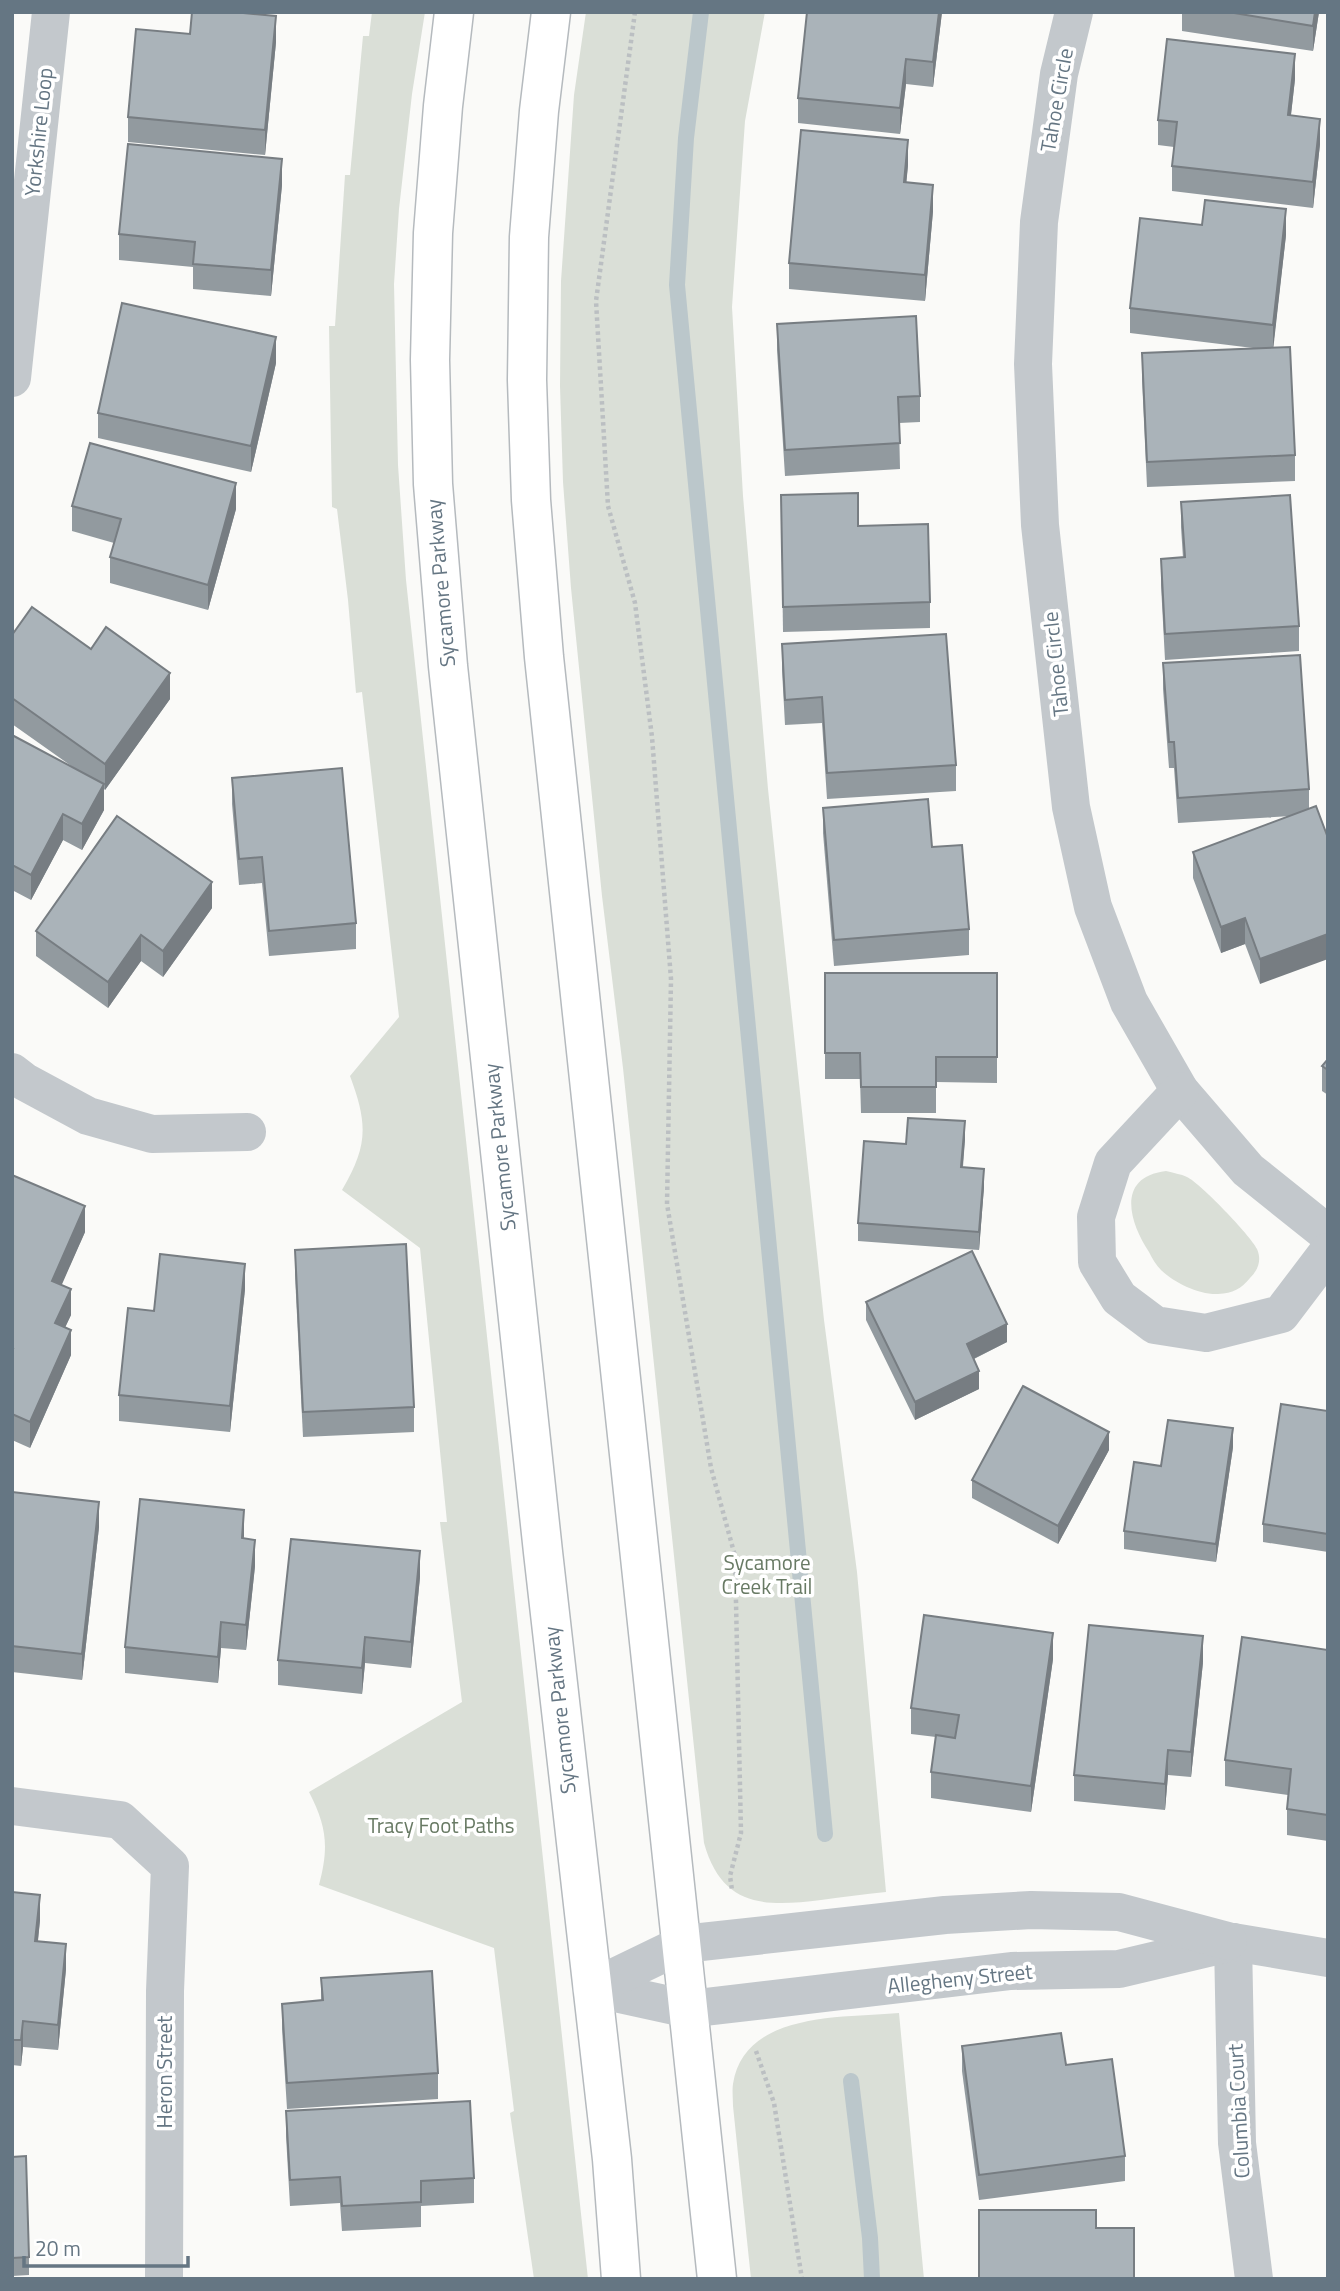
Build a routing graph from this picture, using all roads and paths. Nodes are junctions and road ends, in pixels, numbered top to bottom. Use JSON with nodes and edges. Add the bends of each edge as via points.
{"nodes":[{"id":1,"x":51,"y":12,"type":"edge"},
{"id":2,"x":454,"y":12,"type":"edge"},
{"id":3,"x":551,"y":12,"type":"edge"},
{"id":4,"x":635,"y":12,"type":"edge"},
{"id":5,"x":1074,"y":12,"type":"edge"},
{"id":6,"x":12,"y":378,"type":"edge"},
{"id":7,"x":12,"y":1072,"type":"edge"},
{"id":8,"x":1181,"y":1091,"type":"junction"},
{"id":9,"x":247,"y":1132,"type":"dead end"},
{"id":10,"x":1328,"y":1234,"type":"edge"},
{"id":11,"x":1328,"y":1252,"type":"edge"},
{"id":12,"x":12,"y":1806,"type":"edge"},
{"id":13,"x":739,"y":1938,"type":"junction"},
{"id":14,"x":1233,"y":1942,"type":"junction"},
{"id":15,"x":682,"y":1944,"type":"junction"},
{"id":16,"x":1328,"y":1958,"type":"edge"},
{"id":17,"x":592,"y":1988,"type":"junction"},
{"id":18,"x":748,"y":2002,"type":"junction"},
{"id":19,"x":688,"y":2009,"type":"junction"},
{"id":20,"x":164,"y":2279,"type":"edge"},
{"id":21,"x":621,"y":2279,"type":"edge"},
{"id":22,"x":717,"y":2279,"type":"edge"},
{"id":23,"x":802,"y":2279,"type":"edge"},
{"id":24,"x":1254,"y":2279,"type":"edge"}],
"edges":[{"from":1,"to":6,"type":"street","name":"Yorkshire Loop"},
{"from":2,"to":17,"type":"main road","name":"Sycamore Parkway","via":[[433,233],[433,484],[451,693]]},
{"from":3,"to":15,"type":"main road","via":[[529,237],[531,500]]},
{"from":4,"to":13,"type":"path","via":[[596,301],[608,506],[635,603],[652,737],[671,979],[667,1204],[711,1468],[734,1556],[741,1833],[730,1876]]},
{"from":5,"to":8,"type":"street","name":"Tahoe Circle","via":[[1059,74],[1039,222],[1033,364],[1040,525],[1071,807],[1093,907],[1129,1002]]},
{"from":7,"to":9,"type":"street","via":[[88,1116],[152,1134]]},
{"from":8,"to":10,"type":"street","name":"Tahoe Circle","via":[[1248,1170]]},
{"from":8,"to":11,"type":"street","via":[[1113,1163],[1096,1217],[1097,1262],[1119,1298],[1155,1325],[1206,1333],[1281,1314]]},
{"from":12,"to":20,"type":"street","name":"Heron Street","via":[[120,1820],[170,1866]]},
{"from":13,"to":14,"type":"street","via":[[1031,1910],[1119,1912]]},
{"from":13,"to":15,"type":"street"},
{"from":14,"to":16,"type":"street","name":"Allegheny Street"},
{"from":14,"to":18,"type":"street","name":"Allegheny Street","via":[[1119,1969],[1011,1971]]},
{"from":14,"to":24,"type":"street","name":"Columbia Court","via":[[1237,2143]]},
{"from":15,"to":17,"type":"street"},
{"from":15,"to":19,"type":"main road"},
{"from":17,"to":19,"type":"street","name":"Allegheny Street"},
{"from":17,"to":21,"type":"main road","name":"Sycamore Parkway"},
{"from":18,"to":19,"type":"street","name":"Allegheny Street"},
{"from":18,"to":23,"type":"path","via":[[757,2056],[774,2103]]},
{"from":19,"to":22,"type":"main road"}]}
